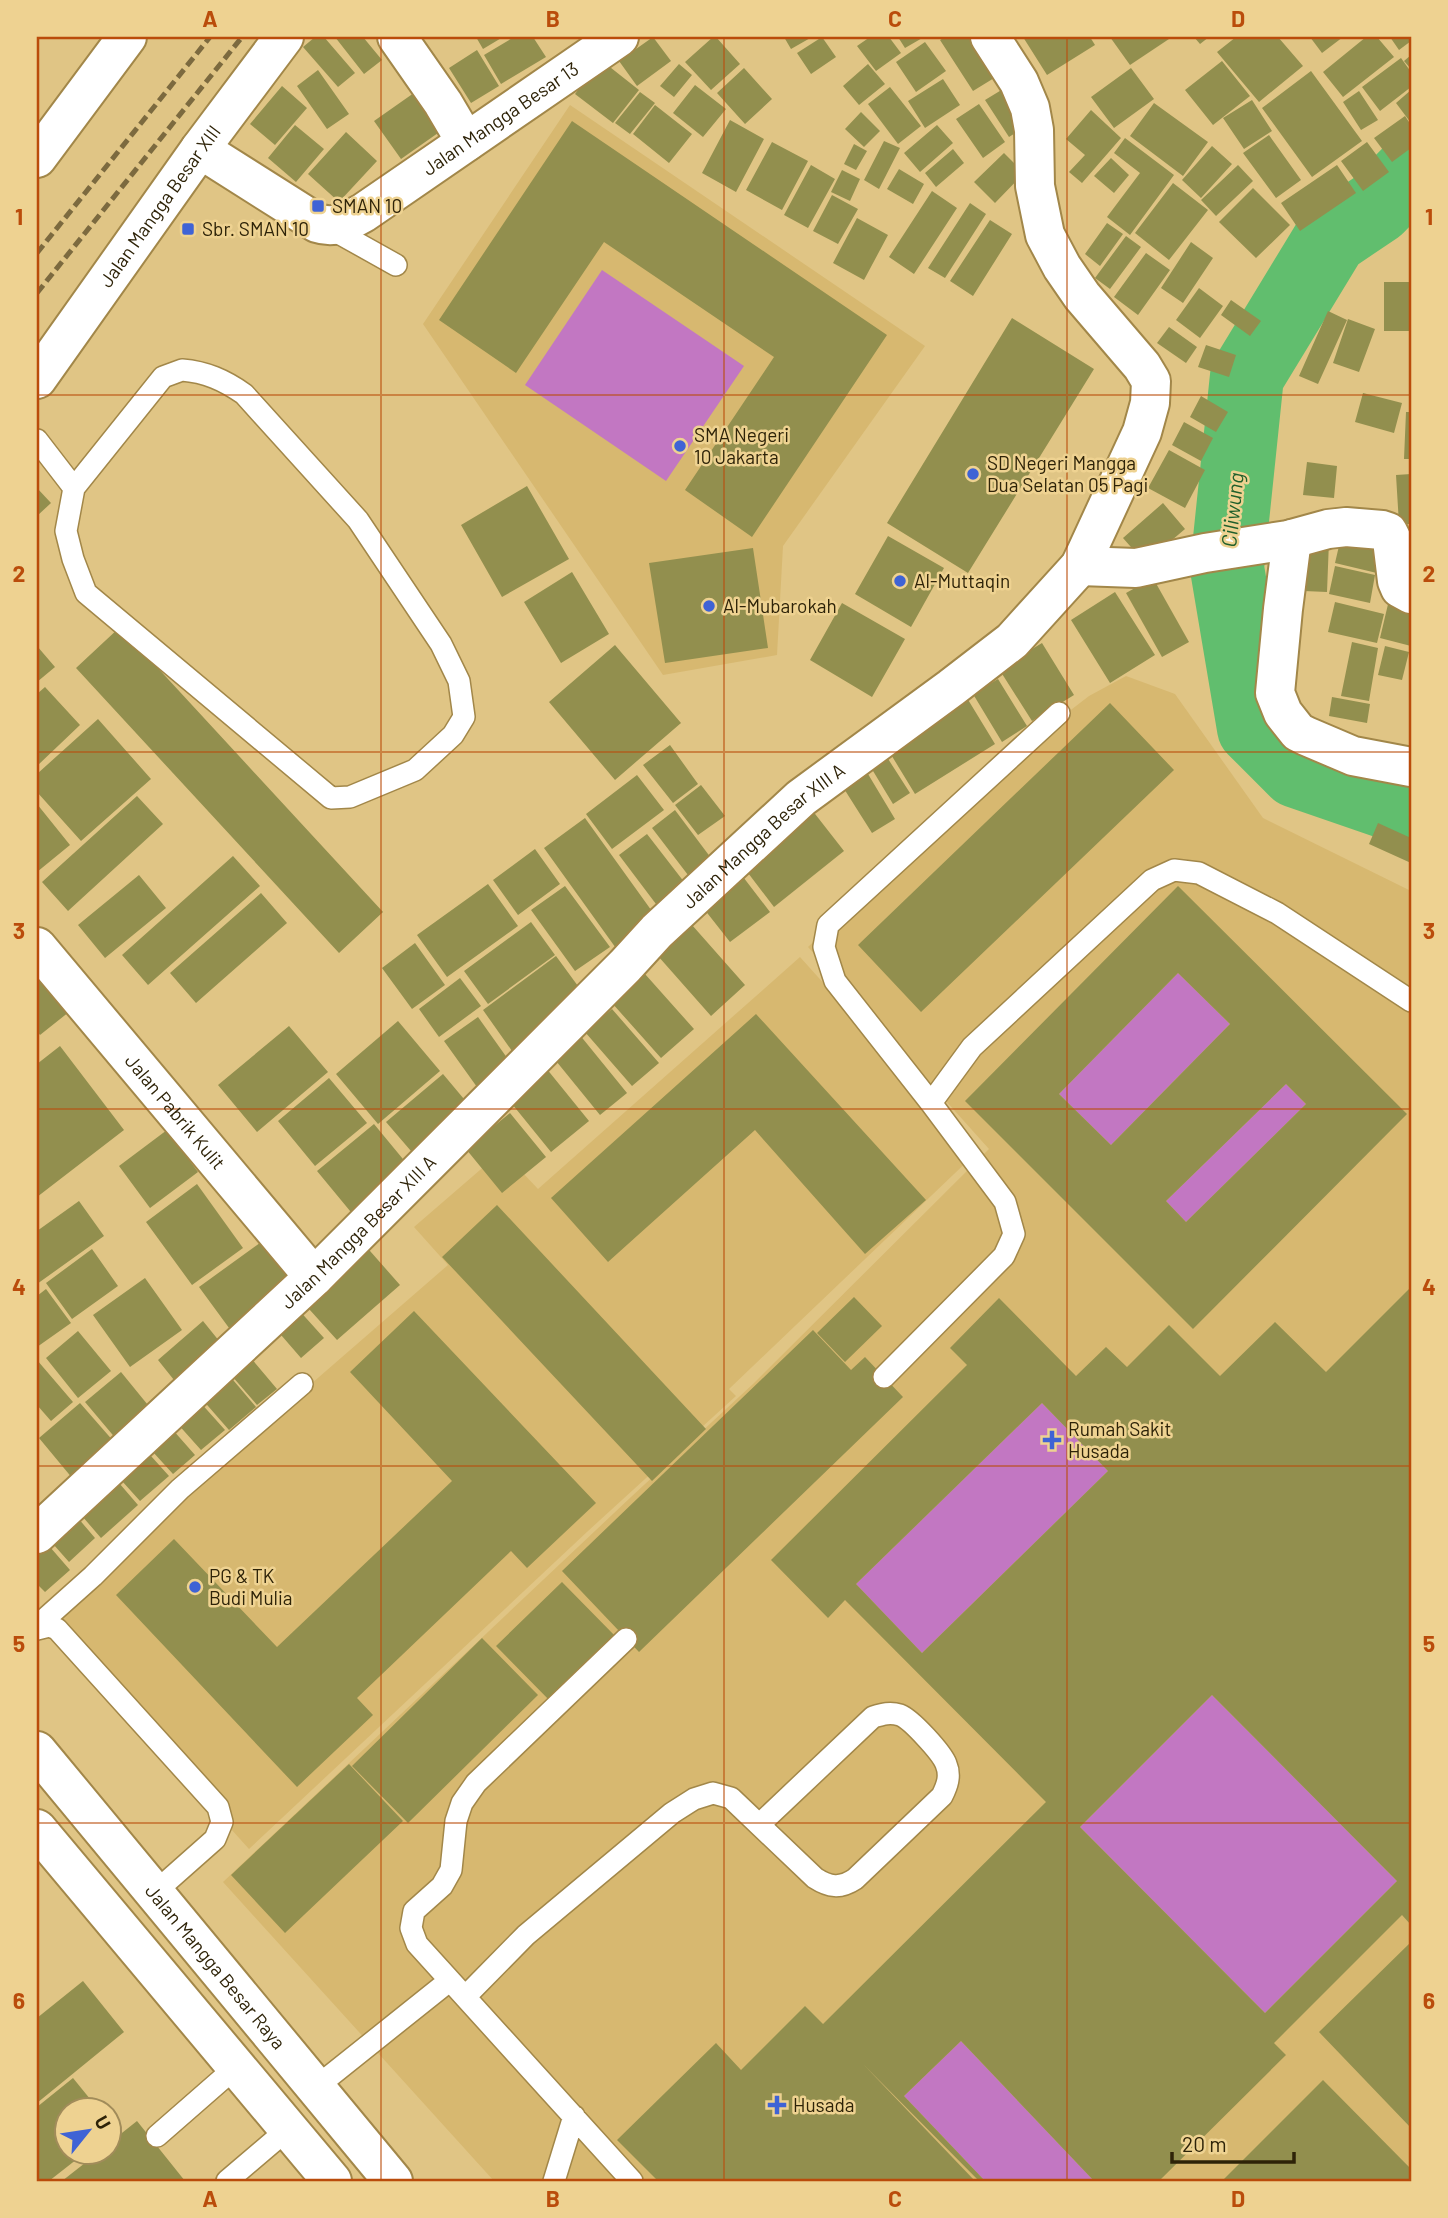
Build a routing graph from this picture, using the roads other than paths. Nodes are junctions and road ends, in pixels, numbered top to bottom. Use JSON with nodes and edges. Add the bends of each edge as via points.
{"nodes":[{"id":1,"x":127,"y":37,"type":"edge"},
{"id":2,"x":284,"y":37,"type":"edge"},
{"id":3,"x":397,"y":37,"type":"edge"},
{"id":4,"x":619,"y":37,"type":"edge"},
{"id":5,"x":990,"y":37,"type":"edge"},
{"id":6,"x":466,"y":142,"type":"junction"},
{"id":7,"x":200,"y":149,"type":"junction"},
{"id":8,"x":37,"y":158,"type":"edge"},
{"id":9,"x":326,"y":226,"type":"junction"},
{"id":10,"x":396,"y":265,"type":"dead end"},
{"id":11,"x":37,"y":379,"type":"edge"},
{"id":12,"x":37,"y":440,"type":"edge"},
{"id":13,"x":74,"y":488,"type":"junction"},
{"id":14,"x":1290,"y":540,"type":"junction"},
{"id":15,"x":1080,"y":566,"type":"junction"},
{"id":16,"x":1411,"y":594,"type":"edge"},
{"id":17,"x":1059,"y":713,"type":"dead end"},
{"id":18,"x":1411,"y":767,"type":"edge"},
{"id":19,"x":37,"y":947,"type":"edge"},
{"id":20,"x":1411,"y":1001,"type":"edge"},
{"id":21,"x":931,"y":1102,"type":"junction"},
{"id":22,"x":314,"y":1277,"type":"junction"},
{"id":23,"x":884,"y":1377,"type":"dead end"},
{"id":24,"x":302,"y":1384,"type":"dead end"},
{"id":25,"x":37,"y":1534,"type":"edge"},
{"id":26,"x":37,"y":1627,"type":"edge"},
{"id":27,"x":626,"y":1639,"type":"dead end"},
{"id":28,"x":37,"y":1751,"type":"edge"},
{"id":29,"x":760,"y":1824,"type":"junction"},
{"id":30,"x":37,"y":1829,"type":"edge"},
{"id":31,"x":154,"y":1893,"type":"junction"},
{"id":32,"x":449,"y":1981,"type":"junction"},
{"id":33,"x":466,"y":1997,"type":"junction"},
{"id":34,"x":236,"y":2067,"type":"junction"},
{"id":35,"x":315,"y":2088,"type":"junction"},
{"id":36,"x":574,"y":2116,"type":"junction"},
{"id":37,"x":288,"y":2129,"type":"junction"},
{"id":38,"x":157,"y":2136,"type":"dead end"},
{"id":39,"x":227,"y":2181,"type":"edge"},
{"id":40,"x":332,"y":2181,"type":"edge"},
{"id":41,"x":393,"y":2181,"type":"edge"},
{"id":42,"x":554,"y":2181,"type":"edge"},
{"id":43,"x":632,"y":2181,"type":"edge"}],
"edges":[{"from":1,"to":8,"type":"street"},
{"from":2,"to":7,"type":"street","name":"Jalan Mangga Besar XIII"},
{"from":3,"to":6,"type":"street"},
{"from":4,"to":6,"type":"street","name":"Jalan Mangga Besar 13"},
{"from":5,"to":15,"type":"street","name":"Jalan Mangga Besar XIII A","via":[[1030,108],[1035,186],[1045,235],[1082,296],[1151,381],[1142,432]]},
{"from":6,"to":9,"type":"street","name":"Jalan Mangga Besar 13","via":[[363,213],[341,225]]},
{"from":7,"to":9,"type":"street"},
{"from":7,"to":11,"type":"street","name":"Jalan Mangga Besar XIII"},
{"from":9,"to":10,"type":"lane"},
{"from":12,"to":13,"type":"lane"},
{"from":13,"to":13,"type":"lane","via":[[66,531],[86,593],[331,798],[350,797],[415,770],[453,735],[464,717],[459,681],[441,644],[358,520],[244,394],[226,382],[198,371],[182,370],[163,377]]},
{"from":14,"to":15,"type":"street","via":[[1136,568]]},
{"from":14,"to":16,"type":"street","via":[[1346,527],[1386,531],[1392,540],[1397,581]]},
{"from":14,"to":18,"type":"street","via":[[1275,694],[1283,713],[1298,732],[1353,756]]},
{"from":15,"to":22,"type":"street","name":"Jalan Mangga Besar XIII A","via":[[1012,641],[801,798],[667,922]]},
{"from":17,"to":21,"type":"lane","via":[[828,925],[824,947],[835,981]]},
{"from":19,"to":22,"type":"street","name":"Jalan Pabrik Kulit"},
{"from":20,"to":21,"type":"lane","via":[[1277,913],[1199,873],[1174,870],[1152,880],[995,1025],[972,1047]]},
{"from":21,"to":23,"type":"lane","via":[[1004,1202],[1014,1234],[1004,1255]]},
{"from":22,"to":25,"type":"street","name":"Jalan Mangga Besar XIII A"},
{"from":24,"to":26,"type":"lane","via":[[180,1489]]},
{"from":26,"to":31,"type":"lane","via":[[57,1629],[218,1807],[222,1822],[215,1839]]},
{"from":27,"to":32,"type":"lane","via":[[476,1783],[463,1803],[456,1821],[451,1870],[442,1886],[414,1911],[411,1928],[417,1944]]},
{"from":28,"to":31,"type":"street","name":"Jalan Mangga Besar Raya"},
{"from":29,"to":29,"type":"lane","via":[[873,1717],[903,1716],[946,1764],[949,1783],[942,1796],[846,1885],[826,1885],[815,1878]]},
{"from":29,"to":33,"type":"lane","via":[[731,1798],[713,1793],[694,1799],[671,1813],[526,1935]]},
{"from":30,"to":34,"type":"street"},
{"from":31,"to":35,"type":"street","name":"Jalan Mangga Besar Raya"},
{"from":32,"to":33,"type":"lane"},
{"from":32,"to":35,"type":"lane"},
{"from":33,"to":36,"type":"lane"},
{"from":34,"to":37,"type":"street"},
{"from":34,"to":38,"type":"lane"},
{"from":35,"to":41,"type":"street","name":"Jalan Mangga Besar Raya"},
{"from":36,"to":42,"type":"lane"},
{"from":36,"to":43,"type":"lane"},
{"from":37,"to":39,"type":"lane"},
{"from":37,"to":40,"type":"street"}]}
